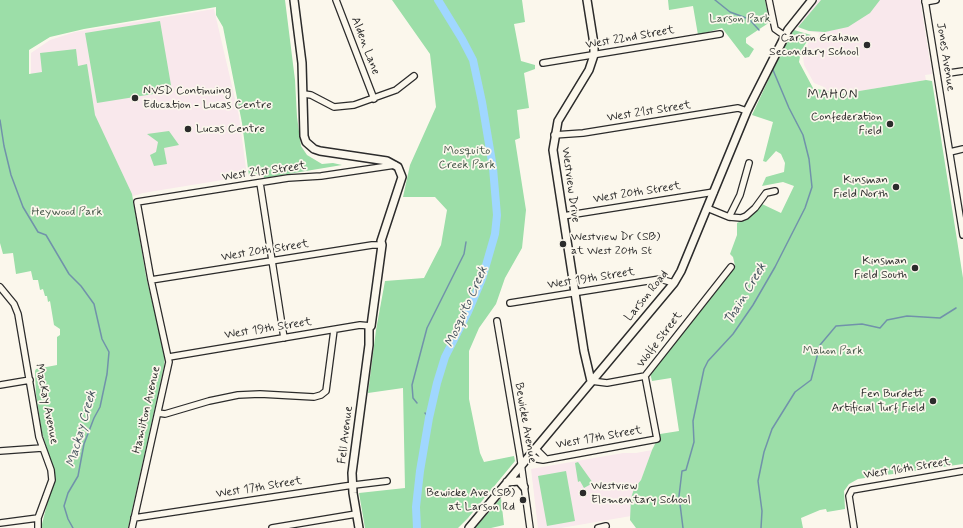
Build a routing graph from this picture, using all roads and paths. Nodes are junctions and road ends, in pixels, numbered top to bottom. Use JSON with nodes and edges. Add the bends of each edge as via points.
{"nodes":[{"id":1,"x":294,"y":0,"type":"edge"},
{"id":2,"x":336,"y":0,"type":"edge"},
{"id":3,"x":587,"y":0,"type":"edge"},
{"id":4,"x":769,"y":0,"type":"edge"},
{"id":5,"x":812,"y":0,"type":"edge"},
{"id":6,"x":936,"y":0,"type":"edge"},
{"id":7,"x":925,"y":1,"type":"edge"},
{"id":8,"x":720,"y":34,"type":"dead end"},
{"id":9,"x":786,"y":36,"type":"junction"},
{"id":10,"x":594,"y":55,"type":"junction"},
{"id":11,"x":543,"y":63,"type":"dead end"},
{"id":12,"x":963,"y":71,"type":"edge"},
{"id":13,"x":949,"y":73,"type":"dead end"},
{"id":14,"x":414,"y":76,"type":"dead end"},
{"id":15,"x":304,"y":94,"type":"junction"},
{"id":16,"x":374,"y":99,"type":"junction"},
{"id":17,"x":747,"y":111,"type":"junction"},
{"id":18,"x":554,"y":135,"type":"junction"},
{"id":19,"x":963,"y":149,"type":"edge"},
{"id":20,"x":950,"y":152,"type":"junction"},
{"id":21,"x":749,"y":163,"type":"dead end"},
{"id":22,"x":395,"y":165,"type":"junction"},
{"id":23,"x":260,"y":183,"type":"junction"},
{"id":24,"x":774,"y":190,"type":"dead end"},
{"id":25,"x":714,"y":192,"type":"junction"},
{"id":26,"x":137,"y":202,"type":"joint"},
{"id":27,"x":707,"y":208,"type":"junction"},
{"id":28,"x":563,"y":216,"type":"junction"},
{"id":29,"x":729,"y":217,"type":"junction"},
{"id":30,"x":963,"y":232,"type":"edge"},
{"id":31,"x":382,"y":245,"type":"junction"},
{"id":32,"x":272,"y":260,"type":"junction"},
{"id":33,"x":731,"y":267,"type":"dead end"},
{"id":34,"x":150,"y":280,"type":"junction"},
{"id":35,"x":674,"y":283,"type":"junction"},
{"id":36,"x":0,"y":287,"type":"edge"},
{"id":37,"x":575,"y":293,"type":"junction"},
{"id":38,"x":510,"y":303,"type":"dead end"},
{"id":39,"x":497,"y":321,"type":"dead end"},
{"id":40,"x":371,"y":326,"type":"junction"},
{"id":41,"x":334,"y":330,"type":"junction"},
{"id":42,"x":284,"y":338,"type":"junction"},
{"id":43,"x":169,"y":357,"type":"junction"},
{"id":44,"x":646,"y":376,"type":"junction"},
{"id":45,"x":30,"y":380,"type":"junction"},
{"id":46,"x":591,"y":381,"type":"junction"},
{"id":47,"x":0,"y":385,"type":"edge"},
{"id":48,"x":158,"y":413,"type":"junction"},
{"id":49,"x":657,"y":439,"type":"joint"},
{"id":50,"x":42,"y":448,"type":"junction"},
{"id":51,"x":535,"y":448,"type":"junction"},
{"id":52,"x":0,"y":451,"type":"edge"},
{"id":53,"x":530,"y":454,"type":"junction"},
{"id":54,"x":545,"y":458,"type":"junction"},
{"id":55,"x":521,"y":465,"type":"junction"},
{"id":56,"x":963,"y":471,"type":"edge"},
{"id":57,"x":387,"y":481,"type":"dead end"},
{"id":58,"x":507,"y":482,"type":"junction"},
{"id":59,"x":353,"y":485,"type":"junction"},
{"id":60,"x":524,"y":487,"type":"junction"},
{"id":61,"x":356,"y":514,"type":"junction"},
{"id":62,"x":38,"y":518,"type":"junction"},
{"id":63,"x":134,"y":518,"type":"junction"},
{"id":64,"x":0,"y":523,"type":"edge"},
{"id":65,"x":606,"y":526,"type":"dead end"},
{"id":66,"x":38,"y":528,"type":"edge"},
{"id":67,"x":132,"y":528,"type":"edge"},
{"id":68,"x":272,"y":528,"type":"edge"},
{"id":69,"x":359,"y":528,"type":"edge"},
{"id":70,"x":469,"y":528,"type":"edge"},
{"id":71,"x":530,"y":528,"type":"edge"},
{"id":72,"x":598,"y":528,"type":"edge"},
{"id":73,"x":854,"y":528,"type":"edge"}],
"edges":[{"from":1,"to":15,"type":"street"},
{"from":2,"to":16,"type":"street","name":"Alden Lane"},
{"from":3,"to":10,"type":"street","name":"Westview Drive"},
{"from":4,"to":9,"type":"street","via":[[775,29]]},
{"from":5,"to":9,"type":"street","name":"Larson Road"},
{"from":6,"to":7,"type":"street"},
{"from":7,"to":20,"type":"street","name":"Jones Avenue"},
{"from":8,"to":10,"type":"street","name":"West 22nd Street"},
{"from":9,"to":17,"type":"street","name":"Larson Road"},
{"from":10,"to":11,"type":"street","name":"West 22nd Street"},
{"from":10,"to":18,"type":"street","name":"Westview Drive","via":[[589,70],[558,121]]},
{"from":12,"to":13,"type":"street"},
{"from":14,"to":16,"type":"street","via":[[396,90]]},
{"from":15,"to":16,"type":"street","via":[[334,107]]},
{"from":15,"to":22,"type":"street","via":[[304,136],[308,145],[320,151]]},
{"from":17,"to":18,"type":"street","name":"West 21st Street","via":[[738,108],[613,129],[564,136]]},
{"from":17,"to":25,"type":"street","name":"Larson Road"},
{"from":18,"to":28,"type":"street","name":"Westview Drive","via":[[553,158]]},
{"from":19,"to":20,"type":"street"},
{"from":20,"to":30,"type":"street","name":"Jones Avenue"},
{"from":21,"to":29,"type":"street","via":[[740,194]]},
{"from":22,"to":23,"type":"street","name":"West 21st Street"},
{"from":22,"to":31,"type":"street","name":"Fell Avenue","via":[[401,172],[402,181],[382,234]]},
{"from":23,"to":26,"type":"street","name":"West 21st Street"},
{"from":23,"to":32,"type":"street"},
{"from":24,"to":29,"type":"street","via":[[766,193],[746,216],[736,219]]},
{"from":25,"to":27,"type":"street","name":"Larson Road"},
{"from":25,"to":28,"type":"street","name":"West 20th Street"},
{"from":26,"to":34,"type":"street","name":"Hamilton Avenue"},
{"from":27,"to":29,"type":"street"},
{"from":27,"to":35,"type":"street","name":"Larson Road"},
{"from":28,"to":37,"type":"street","name":"Westview Drive"},
{"from":31,"to":32,"type":"street","name":"West 20th Street"},
{"from":31,"to":40,"type":"street","name":"Fell Avenue"},
{"from":32,"to":34,"type":"street","name":"West 20th Street"},
{"from":32,"to":42,"type":"street"},
{"from":33,"to":44,"type":"street","name":"Wolfe Street"},
{"from":34,"to":43,"type":"street","name":"Hamilton Avenue"},
{"from":35,"to":37,"type":"street","name":"West 19th Street","via":[[660,279]]},
{"from":35,"to":46,"type":"street","name":"Larson Road"},
{"from":36,"to":45,"type":"street","name":"MacKay Avenue","via":[[14,304],[18,314]]},
{"from":37,"to":38,"type":"street","name":"West 19th Street"},
{"from":37,"to":46,"type":"street","name":"Westview Drive"},
{"from":39,"to":55,"type":"street","name":"Bewicke Avenue"},
{"from":40,"to":41,"type":"street","name":"West 19th Street"},
{"from":40,"to":59,"type":"street","name":"Fell Avenue","via":[[352,473]]},
{"from":41,"to":42,"type":"street","name":"West 19th Street"},
{"from":41,"to":48,"type":"street","via":[[326,391],[321,395],[238,395],[165,414]]},
{"from":42,"to":43,"type":"street","name":"West 19th Street"},
{"from":43,"to":48,"type":"street","name":"Hamilton Avenue"},
{"from":44,"to":46,"type":"street","via":[[607,383]]},
{"from":44,"to":49,"type":"street","name":"Wolfe Street"},
{"from":45,"to":47,"type":"street"},
{"from":45,"to":50,"type":"street","name":"MacKay Avenue"},
{"from":46,"to":51,"type":"street","name":"Larson Road"},
{"from":48,"to":63,"type":"street","name":"Hamilton Avenue"},
{"from":49,"to":54,"type":"street","name":"West 17th Street"},
{"from":50,"to":52,"type":"street"},
{"from":50,"to":62,"type":"street","name":"MacKay Avenue","via":[[51,470],[52,480]]},
{"from":51,"to":53,"type":"street","name":"Larson Road"},
{"from":51,"to":54,"type":"street","name":"West 17th Street"},
{"from":53,"to":54,"type":"street","name":"West 17th Street","via":[[536,459]]},
{"from":53,"to":55,"type":"street","name":"Larson Road"},
{"from":55,"to":58,"type":"street","name":"Larson Road"},
{"from":55,"to":60,"type":"street","name":"Bewicke Avenue"},
{"from":56,"to":73,"type":"street","name":"West 16th Street","via":[[854,489],[849,494]]},
{"from":57,"to":59,"type":"street","name":"West 17th Street"},
{"from":58,"to":60,"type":"street","via":[[519,481]]},
{"from":58,"to":70,"type":"street","name":"Larson Road"},
{"from":59,"to":61,"type":"street","name":"Fell Avenue"},
{"from":59,"to":63,"type":"street","name":"West 17th Street"},
{"from":60,"to":71,"type":"street","name":"Bewicke Avenue"},
{"from":61,"to":68,"type":"street"},
{"from":61,"to":69,"type":"street","name":"Fell Avenue"},
{"from":62,"to":64,"type":"street"},
{"from":62,"to":66,"type":"street","name":"MacKay Avenue"},
{"from":63,"to":67,"type":"street","name":"Hamilton Avenue"},
{"from":65,"to":72,"type":"street"}]}
